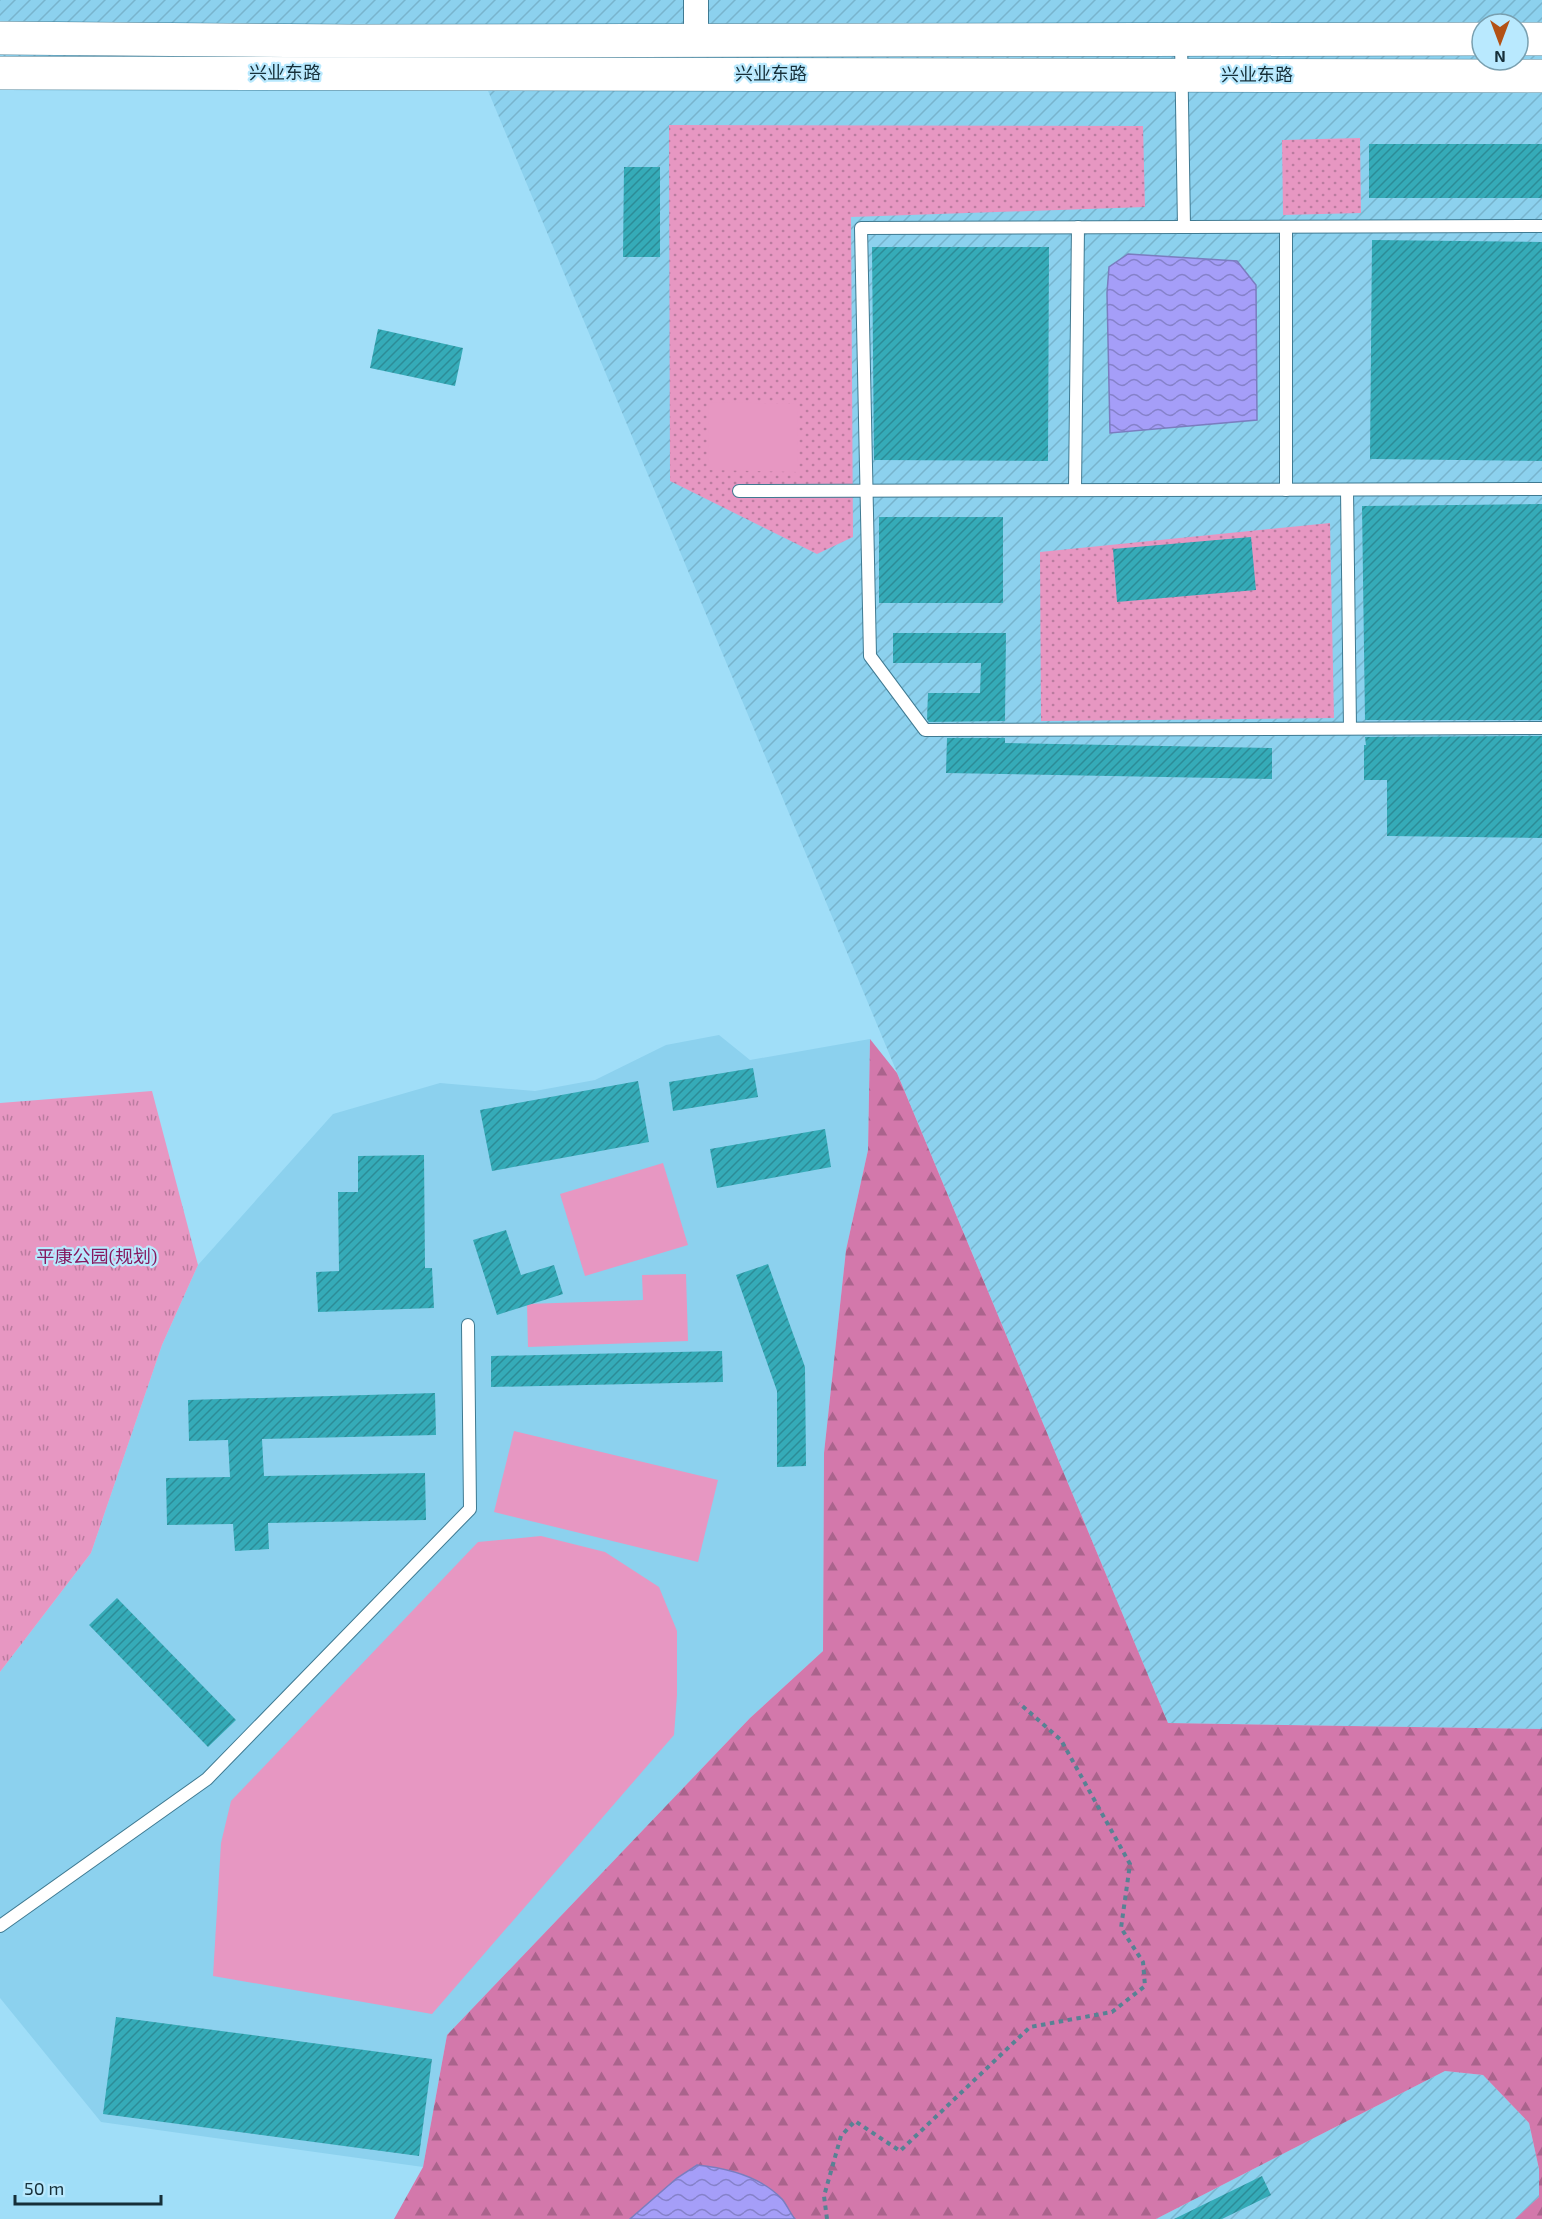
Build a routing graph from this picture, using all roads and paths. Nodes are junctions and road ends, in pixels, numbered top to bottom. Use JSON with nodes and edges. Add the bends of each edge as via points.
{"nodes":[{"id":1,"x":696,"y":0,"type":"edge"},
{"id":2,"x":0,"y":38,"type":"edge"},
{"id":3,"x":696,"y":39,"type":"junction"},
{"id":4,"x":1470,"y":39,"type":"edge"},
{"id":5,"x":1181,"y":40,"type":"junction"},
{"id":6,"x":0,"y":73,"type":"edge"},
{"id":7,"x":1181,"y":75,"type":"junction"},
{"id":8,"x":1542,"y":76,"type":"edge"},
{"id":9,"x":1184,"y":226,"type":"junction"},
{"id":10,"x":1286,"y":226,"type":"junction"},
{"id":11,"x":1542,"y":226,"type":"edge"},
{"id":12,"x":1078,"y":227,"type":"junction"},
{"id":13,"x":1542,"y":489,"type":"edge"},
{"id":14,"x":1075,"y":490,"type":"junction"},
{"id":15,"x":1286,"y":490,"type":"junction"},
{"id":16,"x":1347,"y":490,"type":"junction"},
{"id":17,"x":740,"y":491,"type":"dead end"},
{"id":18,"x":867,"y":491,"type":"junction"},
{"id":19,"x":1350,"y":728,"type":"junction"},
{"id":20,"x":1542,"y":728,"type":"edge"},
{"id":21,"x":468,"y":1325,"type":"dead end"},
{"id":22,"x":1018,"y":1703,"type":"dead end"},
{"id":23,"x":0,"y":1926,"type":"edge"},
{"id":24,"x":827,"y":2219,"type":"edge"}],
"edges":[{"from":1,"to":3,"type":"street"},
{"from":2,"to":3,"type":"street","name":"兴业东路"},
{"from":3,"to":5,"type":"street","name":"兴业东路"},
{"from":4,"to":5,"type":"street","name":"兴业东路"},
{"from":5,"to":7,"type":"lane"},
{"from":6,"to":7,"type":"street","name":"兴业东路"},
{"from":7,"to":8,"type":"street","name":"兴业东路"},
{"from":7,"to":9,"type":"lane"},
{"from":9,"to":10,"type":"lane"},
{"from":9,"to":12,"type":"lane"},
{"from":10,"to":11,"type":"lane"},
{"from":10,"to":15,"type":"lane"},
{"from":12,"to":14,"type":"lane"},
{"from":12,"to":18,"type":"lane","via":[[861,228]]},
{"from":13,"to":16,"type":"lane"},
{"from":14,"to":15,"type":"lane"},
{"from":14,"to":18,"type":"lane"},
{"from":15,"to":16,"type":"lane"},
{"from":16,"to":19,"type":"lane"},
{"from":17,"to":18,"type":"lane"},
{"from":18,"to":19,"type":"lane","via":[[870,656],[925,730]]},
{"from":19,"to":20,"type":"lane"},
{"from":21,"to":23,"type":"lane","via":[[470,1509],[207,1779]]},
{"from":22,"to":24,"type":"path","via":[[1061,1740],[1130,1864],[1121,1928],[1143,1962],[1145,1986],[1112,2012],[1030,2027],[900,2151],[855,2121],[841,2136],[824,2196]]}]}
